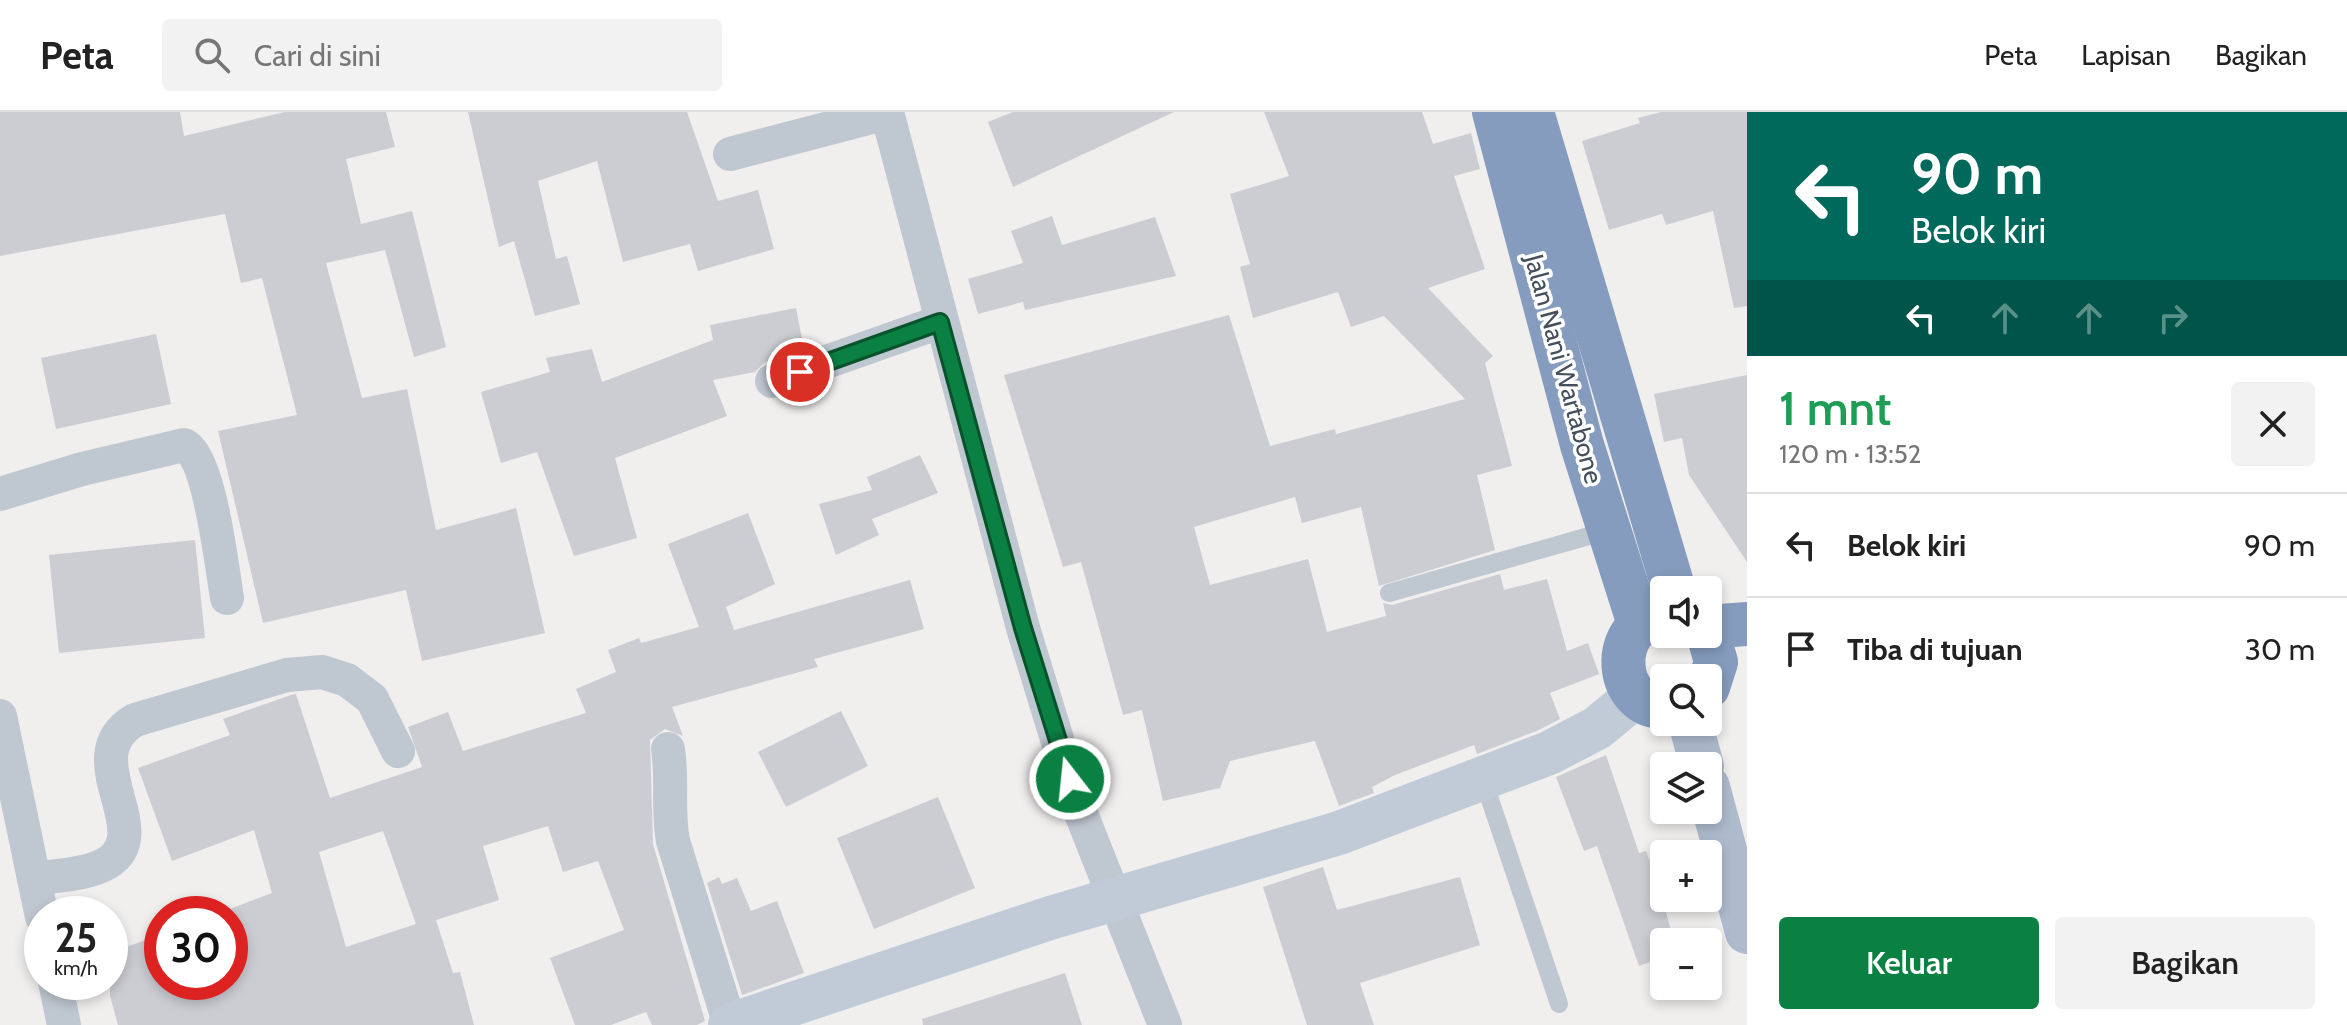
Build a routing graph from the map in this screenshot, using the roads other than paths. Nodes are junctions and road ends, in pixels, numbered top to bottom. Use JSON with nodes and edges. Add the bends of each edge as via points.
{"nodes":[{"id":1,"x":1494,"y":112,"type":"edge"},
{"id":2,"x":1532,"y":112,"type":"edge"},
{"id":3,"x":887,"y":113,"type":"edge"},
{"id":4,"x":730,"y":154,"type":"dead end"},
{"id":5,"x":940,"y":322,"type":"junction"},
{"id":6,"x":772,"y":381,"type":"dead end"},
{"id":7,"x":0,"y":494,"type":"edge"},
{"id":8,"x":1610,"y":530,"type":"junction"},
{"id":9,"x":1670,"y":576,"type":"edge"},
{"id":10,"x":1389,"y":593,"type":"dead end"},
{"id":11,"x":227,"y":598,"type":"dead end"},
{"id":12,"x":1650,"y":615,"type":"edge"},
{"id":13,"x":1650,"y":621,"type":"edge"},
{"id":14,"x":1747,"y":624,"type":"edge"},
{"id":15,"x":1722,"y":626,"type":"edge"},
{"id":16,"x":1650,"y":701,"type":"edge"},
{"id":17,"x":0,"y":716,"type":"edge"},
{"id":18,"x":668,"y":749,"type":"dead end"},
{"id":19,"x":398,"y":751,"type":"dead end"},
{"id":20,"x":1483,"y":779,"type":"junction"},
{"id":21,"x":1718,"y":824,"type":"edge"},
{"id":22,"x":34,"y":879,"type":"junction"},
{"id":23,"x":38,"y":896,"type":"edge"},
{"id":24,"x":1116,"y":901,"type":"junction"},
{"id":25,"x":1747,"y":932,"type":"edge"},
{"id":26,"x":59,"y":1000,"type":"edge"},
{"id":27,"x":1559,"y":1004,"type":"dead end"},
{"id":28,"x":64,"y":1025,"type":"edge"},
{"id":29,"x":730,"y":1025,"type":"edge"},
{"id":30,"x":1165,"y":1025,"type":"edge"}],
"edges":[{"from":1,"to":8,"type":"highway","name":"Jalan Nani Wartabone","via":[[1582,445]]},
{"from":2,"to":9,"type":"highway","name":"Jalan Nani Wartabone"},
{"from":3,"to":4,"type":"street"},
{"from":3,"to":5,"type":"street"},
{"from":5,"to":6,"type":"street"},
{"from":5,"to":24,"type":"street","via":[[1023,628],[1076,801]]},
{"from":7,"to":11,"type":"street","via":[[184,445],[198,460],[205,484]]},
{"from":8,"to":10,"type":"lane"},
{"from":8,"to":12,"type":"highway","name":"Jalan Nani Wartabone"},
{"from":13,"to":16,"type":"highway","via":[[1626,643],[1623,659],[1624,675]]},
{"from":14,"to":15,"type":"highway"},
{"from":16,"to":20,"type":"street","via":[[1549,753]]},
{"from":17,"to":22,"type":"street"},
{"from":18,"to":29,"type":"street","via":[[673,841]]},
{"from":19,"to":22,"type":"street","via":[[372,699],[347,680],[322,672],[287,675],[135,720],[116,735],[109,755],[124,827],[116,856],[86,870]]},
{"from":20,"to":24,"type":"street","via":[[1287,851]]},
{"from":20,"to":27,"type":"lane"},
{"from":21,"to":25,"type":"main road"},
{"from":22,"to":23,"type":"street"},
{"from":24,"to":29,"type":"street","via":[[945,951]]},
{"from":24,"to":30,"type":"street"},
{"from":26,"to":28,"type":"street"}]}
